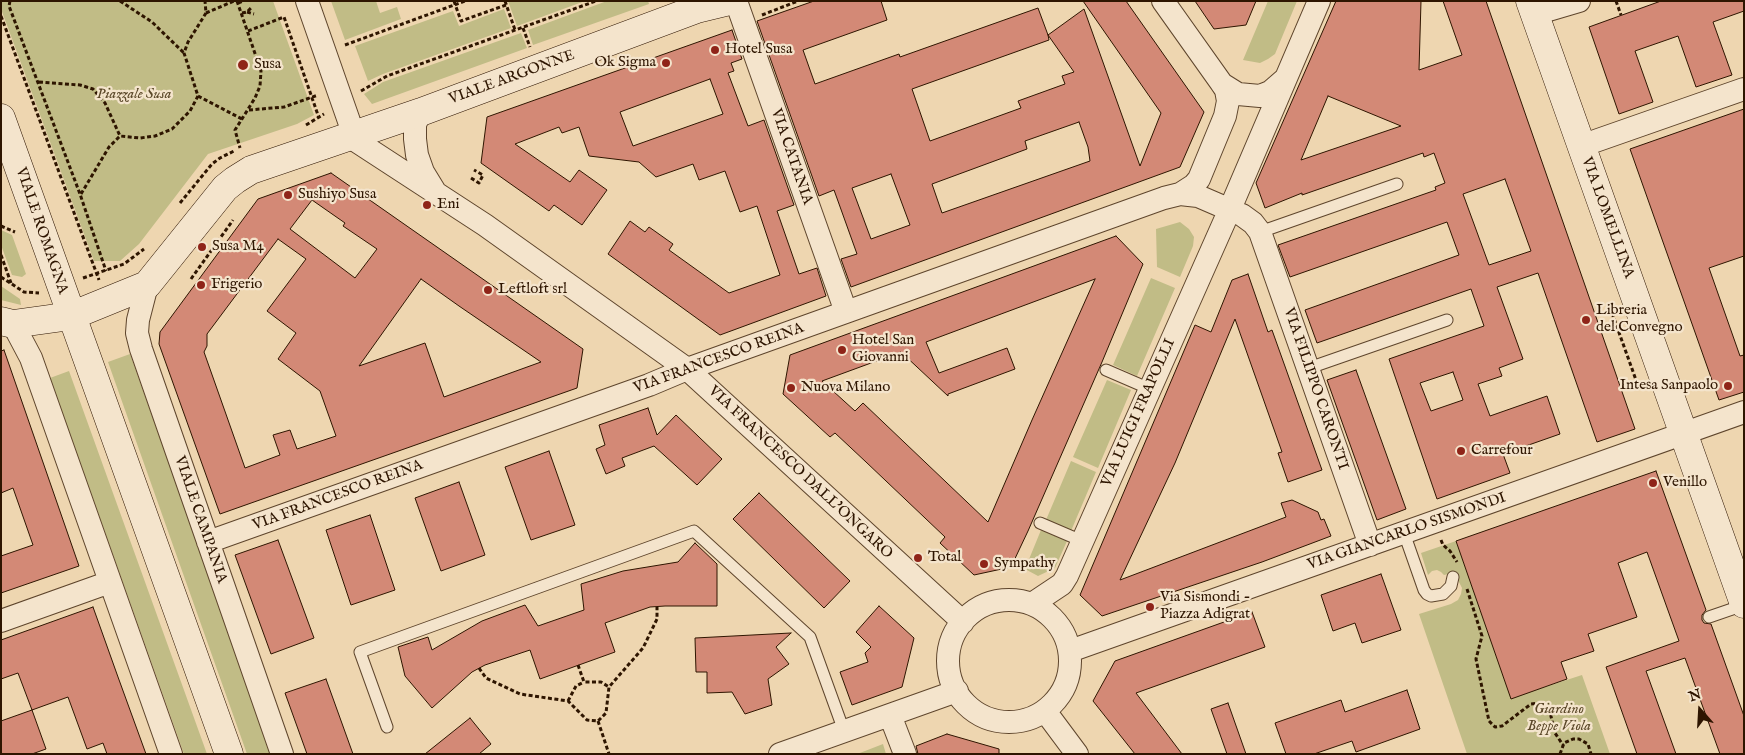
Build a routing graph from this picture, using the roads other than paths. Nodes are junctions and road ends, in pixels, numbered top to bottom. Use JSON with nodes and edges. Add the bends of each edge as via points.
{"nodes":[{"id":1,"x":307,"y":1,"type":"edge"},
{"id":2,"x":730,"y":1,"type":"edge"},
{"id":3,"x":736,"y":1,"type":"edge"},
{"id":4,"x":1163,"y":1,"type":"edge"},
{"id":5,"x":1319,"y":1,"type":"edge"},
{"id":6,"x":1578,"y":1,"type":"edge"},
{"id":7,"x":1532,"y":8,"type":"edge"},
{"id":8,"x":1286,"y":79,"type":"junction"},
{"id":9,"x":1222,"y":84,"type":"junction"},
{"id":10,"x":1744,"y":89,"type":"edge"},
{"id":11,"x":421,"y":112,"type":"junction"},
{"id":12,"x":1,"y":118,"type":"edge"},
{"id":13,"x":350,"y":137,"type":"junction"},
{"id":14,"x":1581,"y":146,"type":"junction"},
{"id":15,"x":1397,"y":184,"type":"dead end"},
{"id":16,"x":435,"y":191,"type":"junction"},
{"id":17,"x":1180,"y":194,"type":"junction"},
{"id":18,"x":1230,"y":209,"type":"junction"},
{"id":19,"x":1260,"y":232,"type":"junction"},
{"id":20,"x":148,"y":285,"type":"junction"},
{"id":21,"x":846,"y":312,"type":"junction"},
{"id":22,"x":71,"y":316,"type":"junction"},
{"id":23,"x":1447,"y":320,"type":"dead end"},
{"id":24,"x":7,"y":323,"type":"edge"},
{"id":25,"x":1309,"y":368,"type":"junction"},
{"id":26,"x":687,"y":370,"type":"junction"},
{"id":27,"x":1106,"y":370,"type":"dead end"},
{"id":28,"x":1150,"y":389,"type":"junction"},
{"id":29,"x":1744,"y":412,"type":"edge"},
{"id":30,"x":1683,"y":434,"type":"junction"},
{"id":31,"x":1040,"y":523,"type":"dead end"},
{"id":32,"x":1404,"y":533,"type":"junction"},
{"id":33,"x":1082,"y":541,"type":"junction"},
{"id":34,"x":208,"y":542,"type":"junction"},
{"id":35,"x":1370,"y":545,"type":"junction"},
{"id":36,"x":1457,"y":573,"type":"road end"},
{"id":37,"x":110,"y":582,"type":"junction"},
{"id":38,"x":1032,"y":604,"type":"junction"},
{"id":39,"x":1744,"y":604,"type":"edge"},
{"id":40,"x":1708,"y":618,"type":"dead end"},
{"id":41,"x":1,"y":621,"type":"edge"},
{"id":42,"x":963,"y":622,"type":"junction"},
{"id":43,"x":1070,"y":651,"type":"junction"},
{"id":44,"x":957,"y":691,"type":"junction"},
{"id":45,"x":1044,"y":711,"type":"junction"},
{"id":46,"x":890,"y":715,"type":"junction"},
{"id":47,"x":387,"y":727,"type":"dead end"},
{"id":48,"x":844,"y":731,"type":"junction"},
{"id":49,"x":171,"y":754,"type":"edge"},
{"id":50,"x":228,"y":754,"type":"edge"},
{"id":51,"x":282,"y":754,"type":"edge"},
{"id":52,"x":780,"y":754,"type":"edge"},
{"id":53,"x":905,"y":754,"type":"edge"},
{"id":54,"x":1077,"y":754,"type":"edge"}],
"edges":[{"from":1,"to":13,"type":"street","via":[[350,124]]},
{"from":2,"to":11,"type":"street","name":"VIALE ARGONNE","via":[[670,19]]},
{"from":3,"to":21,"type":"street","name":"VIA CATANIA"},
{"from":4,"to":9,"type":"street"},
{"from":5,"to":8,"type":"street","name":"VIA LUIGI FRAPOLLI"},
{"from":6,"to":7,"type":"street"},
{"from":7,"to":14,"type":"street","name":"VIA LOMELLINA"},
{"from":8,"to":9,"type":"street","via":[[1260,96],[1238,94]]},
{"from":8,"to":18,"type":"street","name":"VIA LUIGI FRAPOLLI"},
{"from":9,"to":17,"type":"street","via":[[1228,101],[1225,116],[1199,179]]},
{"from":10,"to":14,"type":"street"},
{"from":11,"to":13,"type":"street","name":"VIALE ARGONNE"},
{"from":11,"to":16,"type":"street","name":"VIA FRANCESCO DALL'ONGARO","via":[[415,124],[417,155]]},
{"from":12,"to":22,"type":"street","name":"VIALE ROMAGNA"},
{"from":13,"to":16,"type":"street","name":"VIA FRANCESCO DALL'ONGARO"},
{"from":13,"to":20,"type":"street","via":[[251,170],[234,180]]},
{"from":14,"to":30,"type":"street","name":"VIA LOMELLINA"},
{"from":15,"to":19,"type":"lane"},
{"from":16,"to":26,"type":"street","name":"VIA FRANCESCO DALL'ONGARO"},
{"from":17,"to":18,"type":"street","name":"VIA FRANCESCO REINA","via":[[1198,196]]},
{"from":17,"to":21,"type":"street","name":"VIA FRANCESCO REINA"},
{"from":18,"to":19,"type":"street","via":[[1253,223]]},
{"from":18,"to":28,"type":"street","name":"VIA LUIGI FRAPOLLI"},
{"from":19,"to":25,"type":"street","name":"VIA FILIPPO CARONTI"},
{"from":20,"to":22,"type":"street"},
{"from":20,"to":34,"type":"street","name":"VIALE CAMPANIA","via":[[137,333]]},
{"from":21,"to":26,"type":"street","name":"VIA FRANCESCO REINA"},
{"from":22,"to":24,"type":"street"},
{"from":22,"to":50,"type":"street"},
{"from":23,"to":25,"type":"lane"},
{"from":24,"to":37,"type":"street","via":[[31,358]]},
{"from":25,"to":35,"type":"street","name":"VIA FILIPPO CARONTI"},
{"from":26,"to":34,"type":"street","name":"VIA FRANCESCO REINA"},
{"from":26,"to":42,"type":"street","name":"VIA FRANCESCO DALL'ONGARO"},
{"from":27,"to":28,"type":"lane"},
{"from":28,"to":33,"type":"street","name":"VIA LUIGI FRAPOLLI"},
{"from":29,"to":30,"type":"street","name":"VIA GIANCARLO SISMONDI"},
{"from":30,"to":32,"type":"street","name":"VIA GIANCARLO SISMONDI"},
{"from":30,"to":39,"type":"street","name":"VIA LOMELLINA"},
{"from":31,"to":33,"type":"lane"},
{"from":32,"to":35,"type":"street","name":"VIA GIANCARLO SISMONDI"},
{"from":32,"to":36,"type":"lane","via":[[1427,594],[1437,596],[1448,591]]},
{"from":33,"to":38,"type":"street","name":"VIA LUIGI FRAPOLLI","via":[[1062,584]]},
{"from":34,"to":51,"type":"street","name":"VIALE CAMPANIA"},
{"from":35,"to":43,"type":"street","name":"VIA GIANCARLO SISMONDI"},
{"from":37,"to":41,"type":"street"},
{"from":37,"to":49,"type":"street"},
{"from":38,"to":42,"type":"street","via":[[1000,601],[979,608]]},
{"from":38,"to":43,"type":"street","via":[[1057,624]]},
{"from":39,"to":40,"type":"lane"},
{"from":42,"to":44,"type":"street","via":[[956,631],[949,652],[950,674]]},
{"from":43,"to":45,"type":"street","via":[[1070,670],[1064,689]]},
{"from":44,"to":45,"type":"street","via":[[973,710],[992,720],[1023,720]]},
{"from":44,"to":46,"type":"street"},
{"from":45,"to":54,"type":"street"},
{"from":46,"to":48,"type":"street"},
{"from":46,"to":53,"type":"street"},
{"from":47,"to":48,"type":"lane","via":[[360,652],[694,531],[810,637]]},
{"from":48,"to":52,"type":"street"}]}
